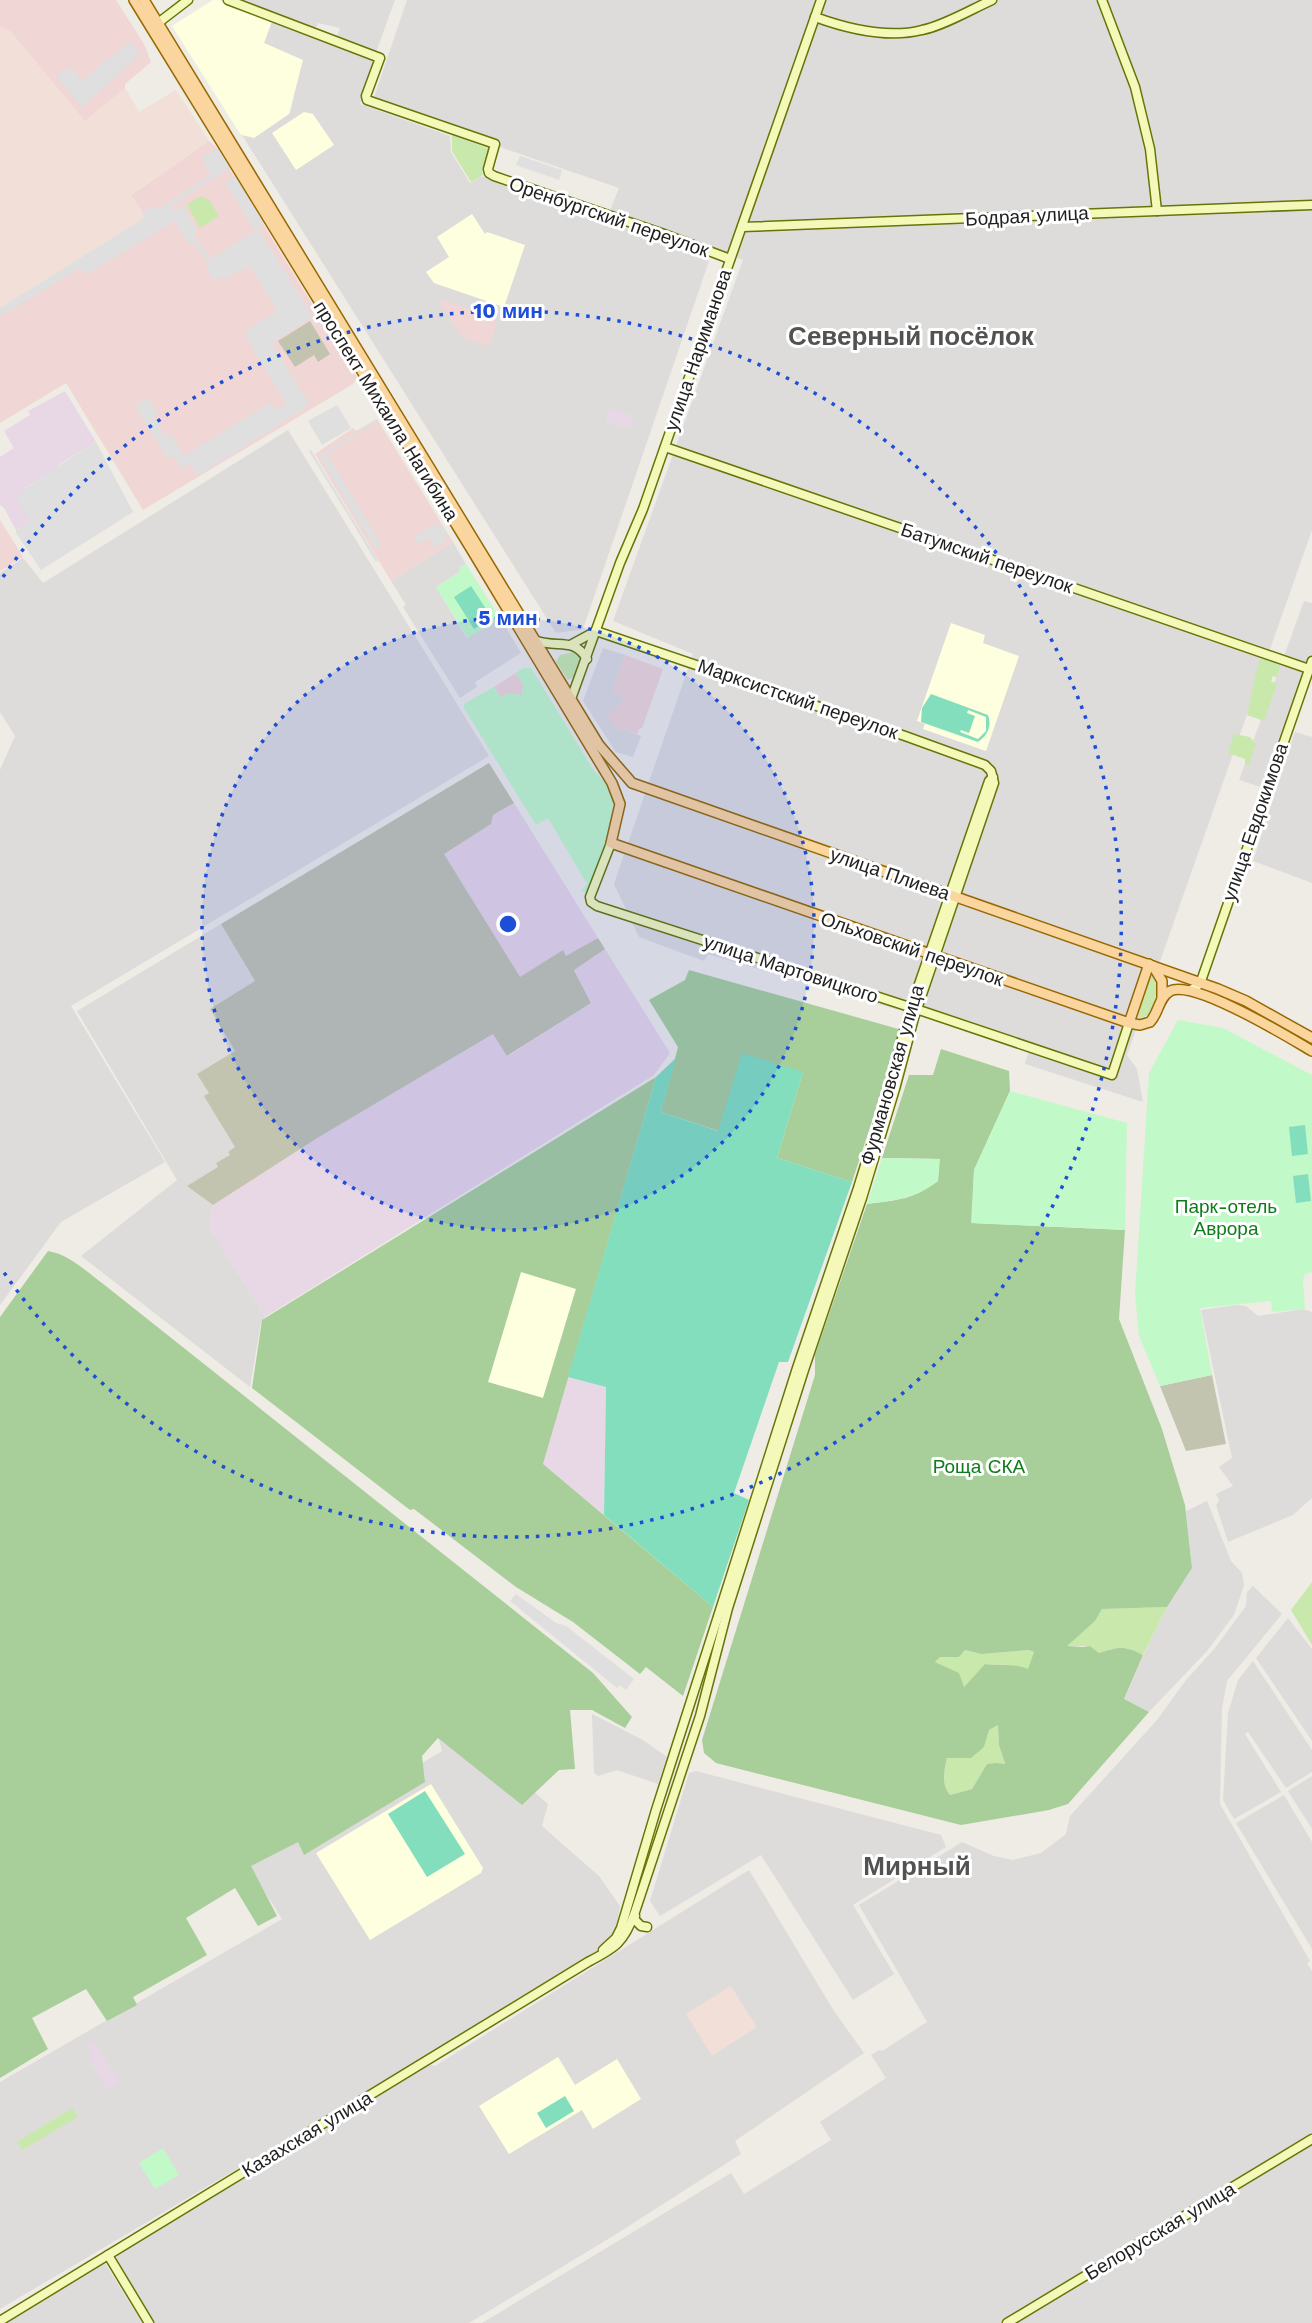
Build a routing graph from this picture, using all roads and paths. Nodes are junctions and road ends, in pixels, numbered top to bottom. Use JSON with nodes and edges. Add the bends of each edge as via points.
{"nodes":[{"id":1,"x":228,"y":0,"type":"edge"},
{"id":2,"x":821,"y":0,"type":"edge"},
{"id":3,"x":992,"y":0,"type":"edge"},
{"id":4,"x":1102,"y":0,"type":"edge"},
{"id":5,"x":186,"y":1,"type":"edge"},
{"id":6,"x":141,"y":2,"type":"edge"},
{"id":7,"x":815,"y":17,"type":"junction"},
{"id":8,"x":147,"y":21,"type":"junction"},
{"id":9,"x":158,"y":23,"type":"junction"},
{"id":10,"x":1312,"y":205,"type":"edge"},
{"id":11,"x":1157,"y":211,"type":"junction"},
{"id":12,"x":742,"y":227,"type":"junction"},
{"id":13,"x":730,"y":260,"type":"junction"},
{"id":14,"x":665,"y":447,"type":"junction"},
{"id":15,"x":596,"y":631,"type":"junction"},
{"id":16,"x":537,"y":641,"type":"junction"},
{"id":17,"x":554,"y":645,"type":"junction"},
{"id":18,"x":572,"y":645,"type":"junction"},
{"id":19,"x":587,"y":659,"type":"junction"},
{"id":20,"x":543,"y":662,"type":"junction"},
{"id":21,"x":1310,"y":665,"type":"edge"},
{"id":22,"x":580,"y":676,"type":"junction"},
{"id":23,"x":559,"y":680,"type":"junction"},
{"id":24,"x":571,"y":699,"type":"junction"},
{"id":25,"x":993,"y":777,"type":"joint"},
{"id":26,"x":632,"y":783,"type":"joint"},
{"id":27,"x":611,"y":843,"type":"junction"},
{"id":28,"x":952,"y":896,"type":"junction"},
{"id":29,"x":931,"y":956,"type":"junction"},
{"id":30,"x":1151,"y":965,"type":"junction"},
{"id":31,"x":1197,"y":989,"type":"junction"},
{"id":32,"x":1162,"y":998,"type":"junction"},
{"id":33,"x":914,"y":1008,"type":"junction"},
{"id":34,"x":1129,"y":1023,"type":"junction"},
{"id":35,"x":1312,"y":1038,"type":"edge"},
{"id":36,"x":1312,"y":1051,"type":"edge"},
{"id":37,"x":724,"y":1608,"type":"junction"},
{"id":38,"x":688,"y":1712,"type":"junction"},
{"id":39,"x":700,"y":1716,"type":"junction"},
{"id":40,"x":656,"y":1810,"type":"junction"},
{"id":41,"x":668,"y":1814,"type":"junction"},
{"id":42,"x":634,"y":1915,"type":"junction"},
{"id":43,"x":648,"y":1927,"type":"dead end"},
{"id":44,"x":588,"y":1962,"type":"junction"},
{"id":45,"x":1312,"y":2139,"type":"edge"},
{"id":46,"x":108,"y":2255,"type":"junction"},
{"id":47,"x":0,"y":2321,"type":"edge"},
{"id":48,"x":149,"y":2323,"type":"edge"},
{"id":49,"x":1007,"y":2323,"type":"edge"}],
"edges":[{"from":1,"to":13,"type":"street","name":"Оренбургский переулок","via":[[380,58],[367,100],[495,144],[489,173]]},
{"from":2,"to":7,"type":"street","name":"улица Нариманова"},
{"from":3,"to":7,"type":"street","via":[[914,31],[858,30]]},
{"from":4,"to":11,"type":"street","via":[[1138,97]]},
{"from":5,"to":9,"type":"street"},
{"from":6,"to":8,"type":"main road","name":"проспект Михаила Нагибина"},
{"from":6,"to":9,"type":"main road","name":"проспект Михаила Нагибина"},
{"from":7,"to":12,"type":"street","name":"улица Нариманова"},
{"from":8,"to":9,"type":"street"},
{"from":8,"to":20,"type":"main road","name":"проспект Михаила Нагибина"},
{"from":9,"to":16,"type":"main road","name":"проспект Михаила Нагибина"},
{"from":10,"to":11,"type":"street","name":"Бодрая улица"},
{"from":11,"to":12,"type":"street","name":"Бодрая улица"},
{"from":12,"to":13,"type":"street","name":"улица Нариманова"},
{"from":13,"to":14,"type":"street","name":"улица Нариманова"},
{"from":14,"to":15,"type":"street","name":"улица Нариманова"},
{"from":14,"to":21,"type":"street","name":"Батумский переулок"},
{"from":15,"to":18,"type":"street"},
{"from":15,"to":19,"type":"street","name":"улица Нариманова"},
{"from":15,"to":25,"type":"street","name":"Марксистский переулок","via":[[985,765]]},
{"from":16,"to":17,"type":"street"},
{"from":16,"to":20,"type":"main road","name":"проспект Михаила Нагибина"},
{"from":17,"to":18,"type":"street"},
{"from":17,"to":20,"type":"street"},
{"from":18,"to":19,"type":"street"},
{"from":19,"to":22,"type":"street","name":"улица Нариманова"},
{"from":20,"to":23,"type":"main road","name":"проспект Михаила Нагибина"},
{"from":20,"to":23,"type":"street"},
{"from":20,"to":27,"type":"main road","name":"проспект Михаила Нагибина","via":[[620,804]]},
{"from":21,"to":31,"type":"street","name":"улица Евдокимова"},
{"from":22,"to":23,"type":"street"},
{"from":22,"to":24,"type":"street","name":"улица Нариманова"},
{"from":23,"to":24,"type":"main road","name":"проспект Михаила Нагибина"},
{"from":24,"to":26,"type":"main road","name":"проспект Михаила Нагибина","via":[[603,752]]},
{"from":25,"to":28,"type":"street","name":"Фурмановская улица","via":[[995,783]]},
{"from":26,"to":28,"type":"main road","name":"улица Плиева"},
{"from":27,"to":29,"type":"main road","name":"Ольховский переулок"},
{"from":27,"to":33,"type":"street","name":"улица Мартовицкого","via":[[590,897],[597,906]]},
{"from":28,"to":29,"type":"street","name":"Фурмановская улица"},
{"from":28,"to":30,"type":"main road","name":"улица Плиева"},
{"from":29,"to":33,"type":"street","name":"Фурмановская улица"},
{"from":29,"to":34,"type":"main road","name":"Ольховский переулок"},
{"from":30,"to":31,"type":"main road","name":"улица Плиева"},
{"from":30,"to":32,"type":"main road","via":[[1163,981]]},
{"from":30,"to":34,"type":"main road"},
{"from":31,"to":32,"type":"main road","via":[[1176,989]]},
{"from":31,"to":35,"type":"main road","via":[[1246,1001]]},
{"from":31,"to":36,"type":"main road"},
{"from":32,"to":34,"type":"main road","via":[[1150,1022]]},
{"from":33,"to":34,"type":"street","name":"улица Мартовицкого","via":[[1112,1075]]},
{"from":33,"to":37,"type":"street","name":"Фурмановская улица","via":[[862,1198]]},
{"from":37,"to":38,"type":"street"},
{"from":37,"to":39,"type":"street"},
{"from":38,"to":39,"type":"street"},
{"from":38,"to":40,"type":"street"},
{"from":39,"to":41,"type":"street"},
{"from":40,"to":41,"type":"street"},
{"from":40,"to":44,"type":"street","via":[[620,1933]]},
{"from":41,"to":42,"type":"street"},
{"from":42,"to":43,"type":"street","via":[[641,1926]]},
{"from":42,"to":44,"type":"street","name":"Казахская улица","via":[[615,1948]]},
{"from":44,"to":46,"type":"street","name":"Казахская улица"},
{"from":45,"to":49,"type":"street","name":"Белорусская улица"},
{"from":46,"to":47,"type":"street","name":"Казахская улица"},
{"from":46,"to":48,"type":"street"}]}
